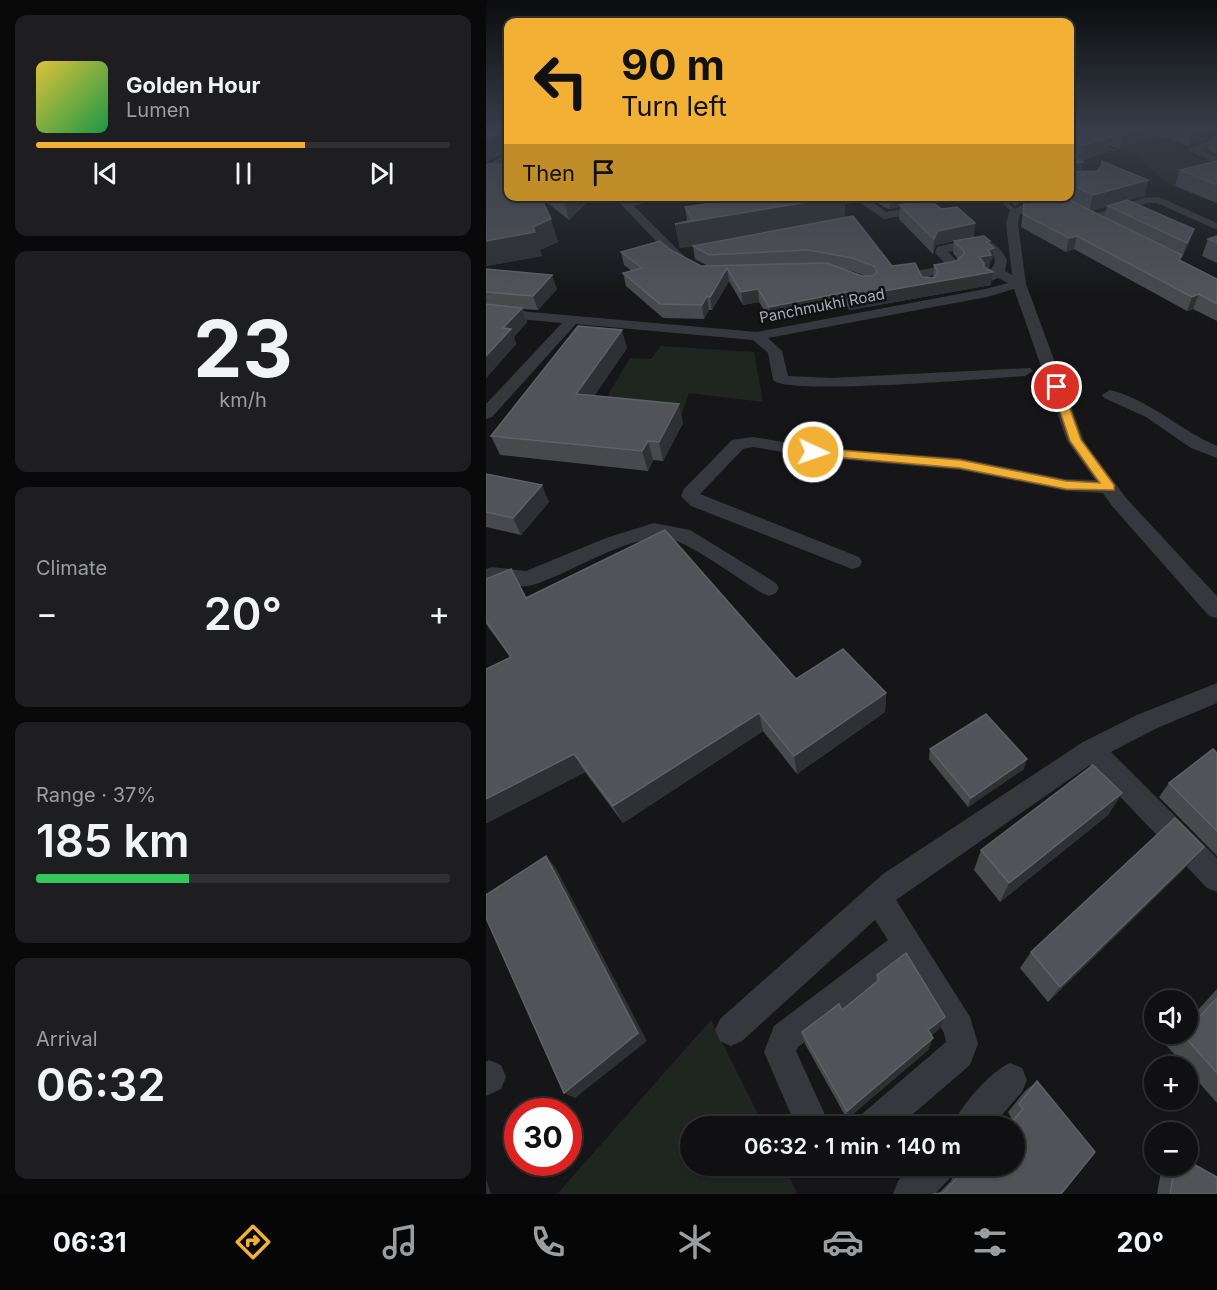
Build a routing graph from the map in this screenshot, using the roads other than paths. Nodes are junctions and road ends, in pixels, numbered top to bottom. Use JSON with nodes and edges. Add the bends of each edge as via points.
{"nodes":[{"id":1,"x":623,"y":201,"type":"edge"},
{"id":2,"x":710,"y":201,"type":"edge"},
{"id":3,"x":835,"y":201,"type":"edge"},
{"id":4,"x":851,"y":201,"type":"edge"},
{"id":5,"x":865,"y":201,"type":"edge"},
{"id":6,"x":920,"y":201,"type":"edge"},
{"id":7,"x":1003,"y":201,"type":"edge"},
{"id":8,"x":1044,"y":201,"type":"edge"},
{"id":9,"x":804,"y":208,"type":"edge"},
{"id":10,"x":1015,"y":212,"type":"junction"},
{"id":11,"x":864,"y":216,"type":"dead end"},
{"id":12,"x":715,"y":222,"type":"edge"},
{"id":13,"x":1217,"y":227,"type":"edge"},
{"id":14,"x":1109,"y":229,"type":"edge"},
{"id":15,"x":694,"y":253,"type":"edge"},
{"id":16,"x":675,"y":257,"type":"junction"},
{"id":17,"x":694,"y":269,"type":"edge"},
{"id":18,"x":1019,"y":284,"type":"junction"},
{"id":19,"x":928,"y":286,"type":"edge"},
{"id":20,"x":987,"y":292,"type":"junction"},
{"id":21,"x":1028,"y":306,"type":"junction"},
{"id":22,"x":486,"y":312,"type":"edge"},
{"id":23,"x":572,"y":320,"type":"junction"},
{"id":24,"x":757,"y":336,"type":"junction"},
{"id":25,"x":1025,"y":371,"type":"dead end"},
{"id":26,"x":1110,"y":395,"type":"dead end"},
{"id":27,"x":486,"y":414,"type":"edge"},
{"id":28,"x":1217,"y":453,"type":"edge"},
{"id":29,"x":1110,"y":488,"type":"junction"},
{"id":30,"x":852,"y":562,"type":"dead end"},
{"id":31,"x":486,"y":577,"type":"edge"},
{"id":32,"x":770,"y":588,"type":"dead end"},
{"id":33,"x":1217,"y":610,"type":"edge"},
{"id":34,"x":1217,"y":693,"type":"edge"},
{"id":35,"x":1092,"y":750,"type":"junction"},
{"id":36,"x":1217,"y":878,"type":"edge"},
{"id":37,"x":879,"y":899,"type":"junction"},
{"id":38,"x":907,"y":944,"type":"junction"},
{"id":39,"x":731,"y":1030,"type":"dead end"},
{"id":40,"x":1010,"y":1080,"type":"dead end"},
{"id":41,"x":809,"y":1116,"type":"edge"},
{"id":42,"x":886,"y":1116,"type":"edge"},
{"id":43,"x":979,"y":1116,"type":"edge"},
{"id":44,"x":927,"y":1176,"type":"edge"},
{"id":45,"x":911,"y":1194,"type":"edge"}],
"edges":[{"from":1,"to":16,"type":"street"},
{"from":2,"to":12,"type":"street","via":[[740,218]]},
{"from":3,"to":9,"type":"street"},
{"from":4,"to":11,"type":"street"},
{"from":5,"to":6,"type":"street","via":[[884,216],[929,208]]},
{"from":7,"to":10,"type":"lane"},
{"from":8,"to":10,"type":"street"},
{"from":10,"to":18,"type":"street","via":[[1012,224]]},
{"from":13,"to":14,"type":"street","via":[[1160,200],[1083,215]]},
{"from":15,"to":16,"type":"street"},
{"from":16,"to":17,"type":"street"},
{"from":18,"to":19,"type":"street","via":[[994,276],[1002,260],[987,243],[941,250],[955,265],[921,274]]},
{"from":18,"to":20,"type":"street","name":"Panchmukhi Road"},
{"from":18,"to":21,"type":"street"},
{"from":20,"to":21,"type":"street"},
{"from":20,"to":24,"type":"street","name":"Panchmukhi Road"},
{"from":21,"to":29,"type":"street","via":[[1076,441]]},
{"from":22,"to":23,"type":"street","name":"Panchmukhi Road"},
{"from":23,"to":24,"type":"street","name":"Panchmukhi Road"},
{"from":23,"to":27,"type":"street"},
{"from":24,"to":25,"type":"street","via":[[775,351],[781,380],[831,382]]},
{"from":26,"to":28,"type":"street","via":[[1152,414]]},
{"from":29,"to":30,"type":"street","via":[[1066,485],[960,464],[813,452],[753,442],[738,444],[690,493],[698,502]]},
{"from":29,"to":33,"type":"street"},
{"from":31,"to":32,"type":"street","via":[[528,579],[654,530],[683,535]]},
{"from":34,"to":35,"type":"street","via":[[1146,722]]},
{"from":35,"to":36,"type":"street"},
{"from":35,"to":37,"type":"street","via":[[893,884]]},
{"from":37,"to":38,"type":"street"},
{"from":37,"to":39,"type":"street"},
{"from":38,"to":41,"type":"street","via":[[785,1037],[780,1052]]},
{"from":38,"to":42,"type":"street","via":[[959,1028],[962,1044],[958,1053]]},
{"from":40,"to":43,"type":"street"},
{"from":44,"to":45,"type":"street"}]}
